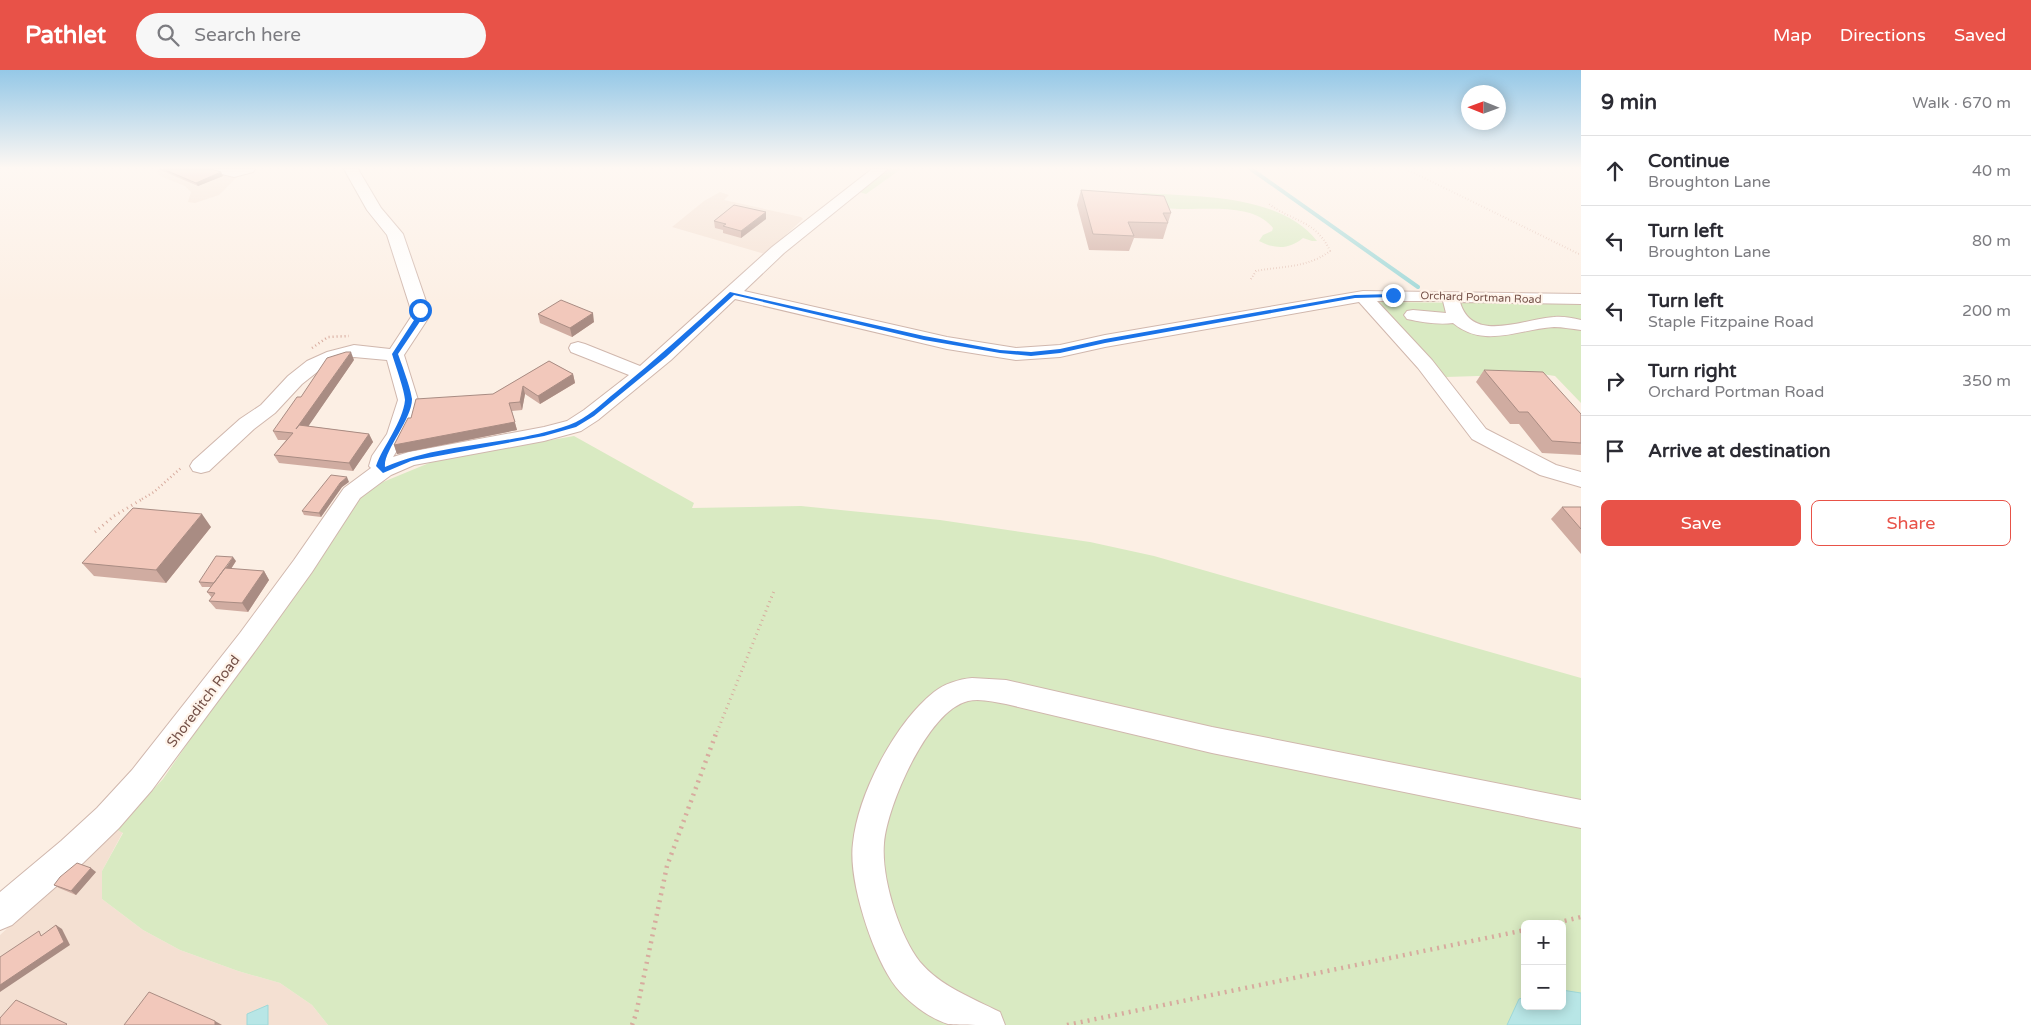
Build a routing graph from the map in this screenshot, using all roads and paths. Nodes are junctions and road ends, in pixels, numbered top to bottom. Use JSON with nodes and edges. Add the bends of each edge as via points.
{"nodes":[{"id":1,"x":378,"y":214,"type":"edge"},
{"id":2,"x":824,"y":214,"type":"edge"},
{"id":3,"x":1285,"y":214,"type":"edge"},
{"id":4,"x":1497,"y":214,"type":"edge"},
{"id":5,"x":1581,"y":255,"type":"edge"},
{"id":6,"x":1251,"y":279,"type":"dead end"},
{"id":7,"x":732,"y":293,"type":"junction"},
{"id":8,"x":1363,"y":296,"type":"junction"},
{"id":9,"x":1450,"y":296,"type":"junction"},
{"id":10,"x":1581,"y":299,"type":"edge"},
{"id":11,"x":1413,"y":314,"type":"dead end"},
{"id":12,"x":1457,"y":317,"type":"junction"},
{"id":13,"x":1581,"y":325,"type":"edge"},
{"id":14,"x":578,"y":348,"type":"dead end"},
{"id":15,"x":395,"y":354,"type":"junction"},
{"id":16,"x":642,"y":373,"type":"junction"},
{"id":17,"x":201,"y":466,"type":"dead end"},
{"id":18,"x":383,"y":470,"type":"junction"},
{"id":19,"x":1581,"y":480,"type":"edge"},
{"id":20,"x":774,"y":591,"type":"dead end"},
{"id":21,"x":1581,"y":814,"type":"edge"},
{"id":22,"x":0,"y":913,"type":"edge"},
{"id":23,"x":1581,"y":917,"type":"edge"},
{"id":24,"x":1566,"y":920,"type":"edge"},
{"id":25,"x":1521,"y":931,"type":"edge"},
{"id":26,"x":632,"y":1025,"type":"edge"},
{"id":27,"x":987,"y":1025,"type":"edge"},
{"id":28,"x":1067,"y":1025,"type":"edge"}],
"edges":[{"from":1,"to":15,"type":"street","via":[[395,234],[420,310],[420,317]]},
{"from":2,"to":7,"type":"street","name":"Shoreditch Road","via":[[778,250]]},
{"from":3,"to":6,"type":"path","via":[[1316,230],[1327,241],[1330,251],[1323,258],[1303,265],[1256,271]]},
{"from":4,"to":5,"type":"path"},
{"from":7,"to":8,"type":"street","name":"Orchard Portman Road","via":[[924,338],[1000,352],[1031,354]]},
{"from":7,"to":16,"type":"street","name":"Shoreditch Road"},
{"from":8,"to":9,"type":"street","name":"Orchard Portman Road"},
{"from":8,"to":19,"type":"street","via":[[1425,364],[1479,434],[1548,470]]},
{"from":9,"to":10,"type":"street","name":"Orchard Portman Road"},
{"from":9,"to":12,"type":"street"},
{"from":11,"to":12,"type":"street","via":[[1444,319]]},
{"from":12,"to":13,"type":"street","via":[[1465,324],[1487,331],[1554,322]]},
{"from":14,"to":16,"type":"street"},
{"from":15,"to":17,"type":"street","via":[[354,351],[314,365]]},
{"from":15,"to":18,"type":"street","via":[[408,400],[397,434],[383,456],[380,466]]},
{"from":16,"to":18,"type":"street","name":"Shoreditch Road","via":[[591,415],[568,428],[409,459]]},
{"from":18,"to":22,"type":"street","name":"Shoreditch Road","via":[[352,493],[249,640],[142,780],[90,835]]},
{"from":20,"to":26,"type":"path","via":[[667,866]]},
{"from":21,"to":27,"type":"street","via":[[1212,740],[1006,692],[984,689],[961,691],[928,713],[894,764],[878,803],[868,843],[869,875],[877,908],[908,974],[928,993]]},
{"from":23,"to":24,"type":"path"},
{"from":25,"to":28,"type":"path"}]}
